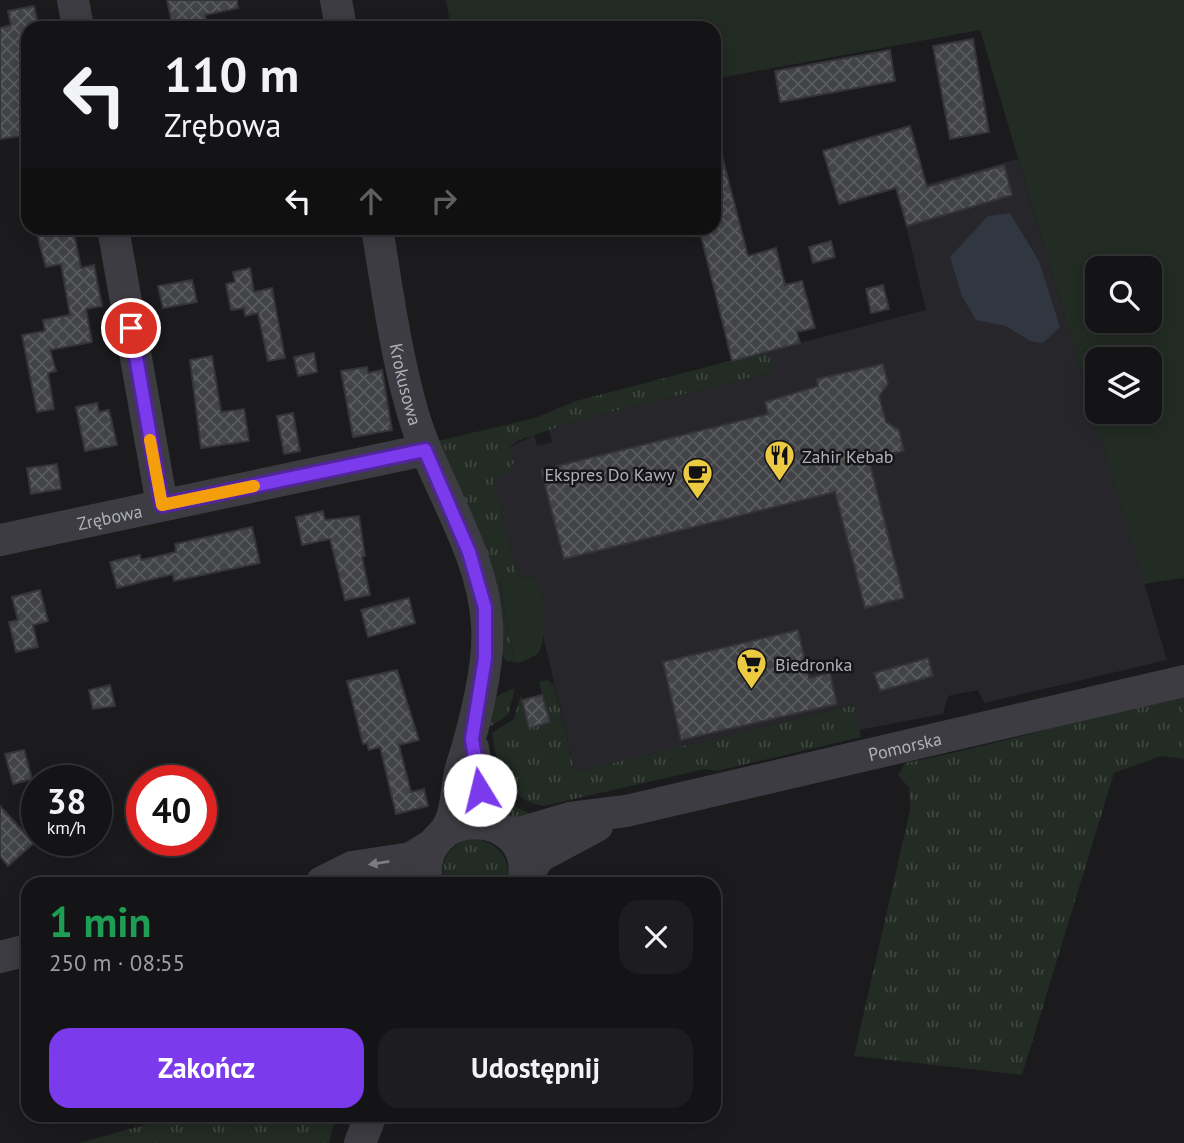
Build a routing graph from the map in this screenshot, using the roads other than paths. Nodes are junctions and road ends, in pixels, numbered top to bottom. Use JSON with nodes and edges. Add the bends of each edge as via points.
{"nodes":[{"id":1,"x":73,"y":0,"type":"edge"},
{"id":2,"x":336,"y":0,"type":"edge"},
{"id":3,"x":77,"y":21,"type":"edge"},
{"id":4,"x":340,"y":21,"type":"edge"},
{"id":5,"x":114,"y":235,"type":"edge"},
{"id":6,"x":378,"y":235,"type":"edge"},
{"id":7,"x":425,"y":450,"type":"junction"},
{"id":8,"x":162,"y":505,"type":"junction"},
{"id":9,"x":0,"y":540,"type":"edge"},
{"id":10,"x":1184,"y":681,"type":"edge"},
{"id":11,"x":472,"y":739,"type":"junction"},
{"id":12,"x":626,"y":811,"type":"junction"},
{"id":13,"x":499,"y":828,"type":"junction"},
{"id":14,"x":438,"y":839,"type":"junction"},
{"id":15,"x":335,"y":877,"type":"edge"},
{"id":16,"x":427,"y":877,"type":"edge"},
{"id":17,"x":524,"y":877,"type":"edge"},
{"id":18,"x":527,"y":877,"type":"edge"},
{"id":19,"x":21,"y":952,"type":"edge"},
{"id":20,"x":0,"y":957,"type":"edge"},
{"id":21,"x":368,"y":1122,"type":"edge"},
{"id":22,"x":360,"y":1143,"type":"edge"}],
"edges":[{"from":1,"to":3,"type":"street"},
{"from":2,"to":4,"type":"street"},
{"from":5,"to":8,"type":"street"},
{"from":6,"to":7,"type":"street","name":"Krokusowa","via":[[400,361]]},
{"from":7,"to":8,"type":"street","name":"Zrębowa"},
{"from":7,"to":11,"type":"street","name":"Krokusowa","via":[[469,552],[485,608],[486,650]]},
{"from":8,"to":9,"type":"street","name":"Zrębowa"},
{"from":10,"to":12,"type":"street","name":"Pomorska"},
{"from":11,"to":13,"type":"street","name":"Krokusowa","via":[[483,807]]},
{"from":11,"to":14,"type":"street","name":"Krokusowa","via":[[460,770],[453,818]]},
{"from":12,"to":13,"type":"street","name":"Pomorska","via":[[570,818],[519,833]]},
{"from":12,"to":18,"type":"street","name":"Pomorska","via":[[538,857]]},
{"from":13,"to":14,"type":"street","name":"Pomorska","via":[[472,822],[451,828]]},
{"from":13,"to":17,"type":"street","name":"Krokusowa","via":[[519,847]]},
{"from":14,"to":15,"type":"street","one_way":true,"via":[[411,858],[352,867]]},
{"from":14,"to":16,"type":"street","name":"Krokusowa","via":[[426,864]]},
{"from":19,"to":20,"type":"street"},
{"from":21,"to":22,"type":"street"}]}
